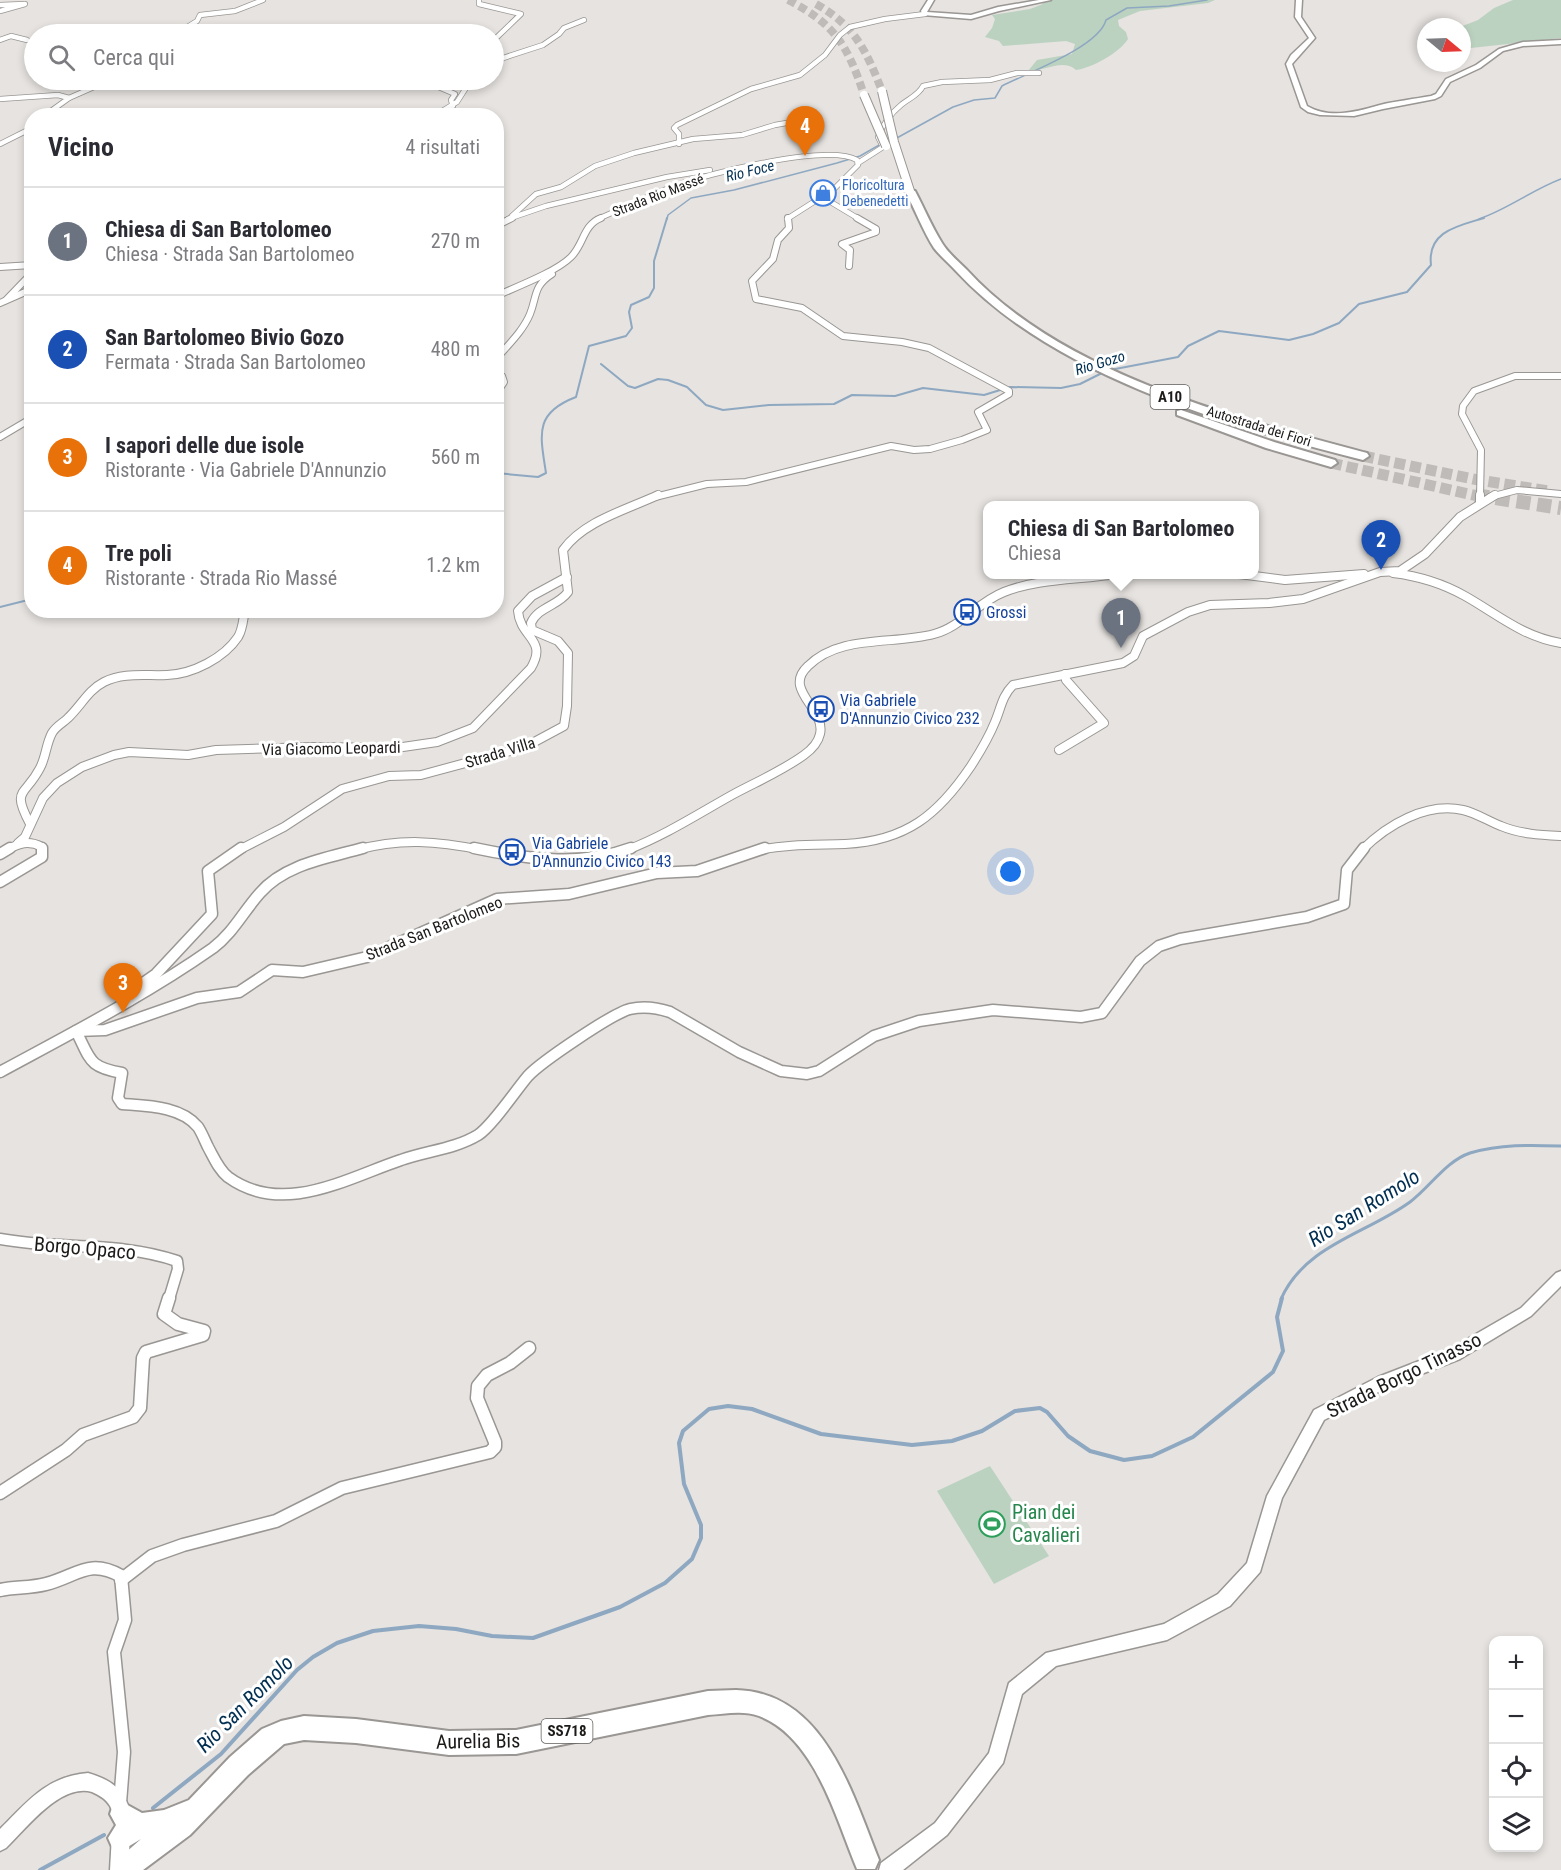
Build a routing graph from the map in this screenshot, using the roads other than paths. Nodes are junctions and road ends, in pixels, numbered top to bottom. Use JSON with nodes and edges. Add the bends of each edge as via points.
{"nodes":[{"id":1,"x":263,"y":0,"type":"edge"},
{"id":2,"x":479,"y":0,"type":"edge"},
{"id":3,"x":931,"y":0,"type":"edge"},
{"id":4,"x":1048,"y":0,"type":"edge"},
{"id":5,"x":1299,"y":0,"type":"edge"},
{"id":6,"x":0,"y":5,"type":"edge"},
{"id":7,"x":0,"y":11,"type":"edge"},
{"id":8,"x":925,"y":14,"type":"junction"},
{"id":9,"x":584,"y":20,"type":"dead end"},
{"id":10,"x":193,"y":24,"type":"edge"},
{"id":11,"x":504,"y":31,"type":"edge"},
{"id":12,"x":24,"y":39,"type":"edge"},
{"id":13,"x":0,"y":40,"type":"edge"},
{"id":14,"x":1561,"y":42,"type":"edge"},
{"id":15,"x":504,"y":57,"type":"edge"},
{"id":16,"x":1039,"y":73,"type":"dead end"},
{"id":17,"x":87,"y":90,"type":"edge"},
{"id":18,"x":445,"y":90,"type":"edge"},
{"id":19,"x":467,"y":90,"type":"edge"},
{"id":20,"x":882,"y":90,"type":"tunnel mouth"},
{"id":21,"x":864,"y":94,"type":"tunnel mouth"},
{"id":22,"x":69,"y":98,"type":"junction"},
{"id":23,"x":0,"y":99,"type":"edge"},
{"id":24,"x":453,"y":106,"type":"junction"},
{"id":25,"x":55,"y":108,"type":"edge"},
{"id":26,"x":449,"y":108,"type":"edge"},
{"id":27,"x":804,"y":120,"type":"dead end"},
{"id":28,"x":24,"y":133,"type":"edge"},
{"id":29,"x":0,"y":144,"type":"edge"},
{"id":30,"x":680,"y":144,"type":"junction"},
{"id":31,"x":858,"y":161,"type":"junction"},
{"id":32,"x":734,"y":171,"type":"junction"},
{"id":33,"x":906,"y":191,"type":"junction"},
{"id":34,"x":824,"y":198,"type":"junction"},
{"id":35,"x":512,"y":216,"type":"junction"},
{"id":36,"x":504,"y":221,"type":"edge"},
{"id":37,"x":24,"y":266,"type":"edge"},
{"id":38,"x":849,"y":266,"type":"dead end"},
{"id":39,"x":0,"y":267,"type":"edge"},
{"id":40,"x":556,"y":267,"type":"junction"},
{"id":41,"x":24,"y":281,"type":"edge"},
{"id":42,"x":24,"y":292,"type":"edge"},
{"id":43,"x":504,"y":292,"type":"edge"},
{"id":44,"x":3,"y":301,"type":"edge"},
{"id":45,"x":990,"y":303,"type":"junction"},
{"id":46,"x":504,"y":350,"type":"edge"},
{"id":47,"x":1561,"y":376,"type":"edge"},
{"id":48,"x":24,"y":423,"type":"edge"},
{"id":49,"x":0,"y":437,"type":"edge"},
{"id":50,"x":1363,"y":456,"type":"tunnel mouth"},
{"id":51,"x":1331,"y":463,"type":"tunnel mouth"},
{"id":52,"x":1561,"y":494,"type":"edge"},
{"id":53,"x":1480,"y":503,"type":"junction"},
{"id":54,"x":1380,"y":573,"type":"junction"},
{"id":55,"x":567,"y":577,"type":"junction"},
{"id":56,"x":1259,"y":578,"type":"edge"},
{"id":57,"x":1082,"y":579,"type":"edge"},
{"id":58,"x":244,"y":618,"type":"edge"},
{"id":59,"x":528,"y":629,"type":"junction"},
{"id":60,"x":1561,"y":643,"type":"edge"},
{"id":61,"x":1065,"y":674,"type":"junction"},
{"id":62,"x":1059,"y":750,"type":"dead end"},
{"id":63,"x":30,"y":824,"type":"junction"},
{"id":64,"x":1561,"y":836,"type":"edge"},
{"id":65,"x":18,"y":843,"type":"junction"},
{"id":66,"x":0,"y":854,"type":"edge"},
{"id":67,"x":0,"y":882,"type":"edge"},
{"id":68,"x":130,"y":1000,"type":"junction"},
{"id":69,"x":76,"y":1031,"type":"junction"},
{"id":70,"x":0,"y":1072,"type":"edge"},
{"id":71,"x":0,"y":1239,"type":"edge"},
{"id":72,"x":1561,"y":1277,"type":"edge"},
{"id":73,"x":529,"y":1348,"type":"dead end"},
{"id":74,"x":0,"y":1493,"type":"edge"},
{"id":75,"x":121,"y":1580,"type":"junction"},
{"id":76,"x":0,"y":1590,"type":"edge"},
{"id":77,"x":127,"y":1840,"type":"edge"},
{"id":78,"x":0,"y":1842,"type":"edge"},
{"id":79,"x":877,"y":1865,"type":"edge"}],
"edges":[{"from":1,"to":10,"type":"street","via":[[235,11],[200,15]]},
{"from":2,"to":11,"type":"street","via":[[479,4],[490,9],[521,15]]},
{"from":3,"to":8,"type":"main road"},
{"from":4,"to":8,"type":"main road","via":[[971,17]]},
{"from":5,"to":14,"type":"main road","via":[[1298,17],[1312,38],[1289,64],[1304,107],[1323,114],[1375,110],[1433,98],[1449,79],[1502,50],[1534,42]]},
{"from":6,"to":7,"type":"street","via":[[25,4]]},
{"from":8,"to":30,"type":"street","via":[[850,27],[800,75],[751,88],[674,128]]},
{"from":9,"to":15,"type":"street","via":[[564,28],[553,40]]},
{"from":12,"to":13,"type":"street","via":[[11,36]]},
{"from":16,"to":31,"type":"street","via":[[923,86],[894,110],[881,129],[878,137],[882,149]]},
{"from":17,"to":22,"type":"street"},
{"from":18,"to":24,"type":"street","via":[[454,94]]},
{"from":19,"to":24,"type":"street"},
{"from":20,"to":33,"type":"highway","name":"Autostrada dei Fiori","number":"A10","bridge":true},
{"from":21,"to":33,"type":"highway","name":"Autostrada dei Fiori","number":"A10","bridge":true},
{"from":22,"to":23,"type":"street","via":[[58,95]]},
{"from":22,"to":25,"type":"street"},
{"from":24,"to":26,"type":"street"},
{"from":27,"to":30,"type":"street"},
{"from":28,"to":29,"type":"street"},
{"from":30,"to":35,"type":"street","via":[[595,166],[561,187],[537,194]]},
{"from":31,"to":32,"type":"street","name":"Strada Rio Massé","via":[[850,156],[814,155]]},
{"from":31,"to":34,"type":"street","via":[[847,178]]},
{"from":32,"to":35,"type":"street","via":[[694,172],[648,181]]},
{"from":32,"to":40,"type":"street","name":"Strada Rio Massé","via":[[674,186],[591,222],[571,257]]},
{"from":33,"to":45,"type":"highway","name":"Autostrada dei Fiori","number":"A10","via":[[910,215],[929,248],[953,274]]},
{"from":34,"to":38,"type":"street","via":[[876,229],[842,244],[850,250]]},
{"from":34,"to":55,"type":"street","via":[[787,218],[789,228],[778,240],[773,259],[752,280],[756,299],[790,303],[807,310],[843,336],[929,348],[1006,389],[1010,394],[978,412],[987,430],[915,450],[891,446],[746,482],[707,484],[648,498],[590,526],[565,545]]},
{"from":35,"to":36,"type":"street"},
{"from":37,"to":39,"type":"street"},
{"from":40,"to":43,"type":"street","name":"Strada Rio Massé"},
{"from":40,"to":46,"type":"street","via":[[533,297],[530,314]]},
{"from":41,"to":44,"type":"street"},
{"from":42,"to":44,"type":"street"},
{"from":45,"to":50,"type":"highway","name":"Autostrada dei Fiori","number":"A10","via":[[1061,346],[1155,391],[1233,420]]},
{"from":45,"to":51,"type":"highway","name":"Autostrada dei Fiori","number":"A10","via":[[1061,354],[1147,399],[1240,435]]},
{"from":47,"to":53,"type":"street","via":[[1515,376],[1474,391],[1463,406],[1462,414],[1481,450]]},
{"from":48,"to":49,"type":"street"},
{"from":52,"to":53,"type":"street","name":"Strada San Bartolomeo","via":[[1517,490]]},
{"from":53,"to":54,"type":"street","name":"Strada San Bartolomeo","via":[[1411,565]]},
{"from":54,"to":56,"type":"street"},
{"from":54,"to":60,"type":"street","via":[[1454,590],[1516,630]]},
{"from":54,"to":61,"type":"street","name":"Strada San Bartolomeo","via":[[1303,599],[1210,605],[1188,612],[1143,636],[1134,656],[1123,663]]},
{"from":55,"to":59,"type":"street","via":[[569,587],[562,601],[532,617]]},
{"from":55,"to":59,"type":"street","via":[[523,604],[518,612],[519,622]]},
{"from":57,"to":68,"type":"street","via":[[1006,590],[939,633],[859,644],[810,662],[802,671],[799,692],[821,723],[821,734],[814,747],[788,765],[632,848],[615,855],[570,859],[505,854],[426,841],[395,842],[352,851],[272,881],[236,929],[217,945]]},
{"from":58,"to":63,"type":"street","via":[[238,638],[201,667],[172,675],[126,676],[106,681],[84,695],[77,708],[52,732],[39,771],[21,790],[22,810]]},
{"from":59,"to":63,"type":"street","name":"Via Giacomo Leopardi","via":[[538,656],[531,668],[483,720],[454,736],[422,746],[396,748],[312,747],[216,750],[174,756],[144,752],[114,755],[82,767],[57,783],[43,798]]},
{"from":59,"to":68,"type":"street","name":"Strada Villa","via":[[561,642],[568,652],[564,726],[525,747],[421,775],[389,776],[342,789],[284,827],[238,850],[208,871],[212,914],[156,974],[133,990]]},
{"from":61,"to":62,"type":"street","via":[[1104,723]]},
{"from":61,"to":69,"type":"street","name":"Strada San Bartolomeo","via":[[1021,682],[1002,695],[994,726],[951,793],[922,821],[902,833],[858,843],[767,848],[702,870],[655,874],[596,890],[497,899],[367,957],[303,972],[272,970],[239,992],[197,998],[105,1030]]},
{"from":63,"to":65,"type":"street","name":"Via Giacomo Leopardi"},
{"from":64,"to":69,"type":"street","via":[[1509,829],[1454,808],[1406,816],[1348,867],[1344,904],[1306,917],[1159,946],[1140,961],[1102,1013],[1081,1017],[993,1010],[919,1021],[874,1036],[819,1071],[807,1074],[781,1071],[739,1052],[670,1012],[646,1007],[623,1011],[530,1074],[480,1134],[326,1189],[307,1192],[281,1194],[246,1186],[228,1177],[218,1166],[198,1127],[183,1114],[122,1104],[118,1098],[122,1073],[100,1069],[92,1062]]},
{"from":65,"to":66,"type":"street"},
{"from":65,"to":67,"type":"street","via":[[34,841],[42,847],[42,857]]},
{"from":68,"to":69,"type":"street"},
{"from":69,"to":70,"type":"street"},
{"from":71,"to":74,"type":"street","name":"Borgo Opaco","via":[[108,1246],[177,1261],[164,1314],[185,1327],[204,1331],[196,1338],[146,1352],[140,1408],[133,1417],[83,1435]]},
{"from":72,"to":79,"type":"main road","name":"Strada Borgo Tinasso","via":[[1526,1312],[1455,1354],[1383,1382],[1319,1415],[1275,1496],[1254,1567],[1224,1600],[1167,1632],[1052,1659],[1015,1689],[997,1756],[941,1829]]},
{"from":73,"to":75,"type":"street","via":[[478,1386],[477,1398],[495,1442],[490,1452],[342,1488],[276,1521],[152,1556]]},
{"from":75,"to":76,"type":"street","via":[[115,1572],[81,1568],[56,1582]]},
{"from":75,"to":77,"type":"street","via":[[125,1620],[114,1652],[124,1752]]},
{"from":77,"to":78,"type":"main road","via":[[106,1789],[81,1781],[47,1795]]},
{"from":77,"to":79,"type":"highway","name":"Aurelia Bis","number":"SS718","via":[[181,1826],[271,1738],[292,1730],[356,1731],[448,1743],[516,1743],[708,1703],[738,1701],[762,1705],[785,1716],[812,1745]]}]}
